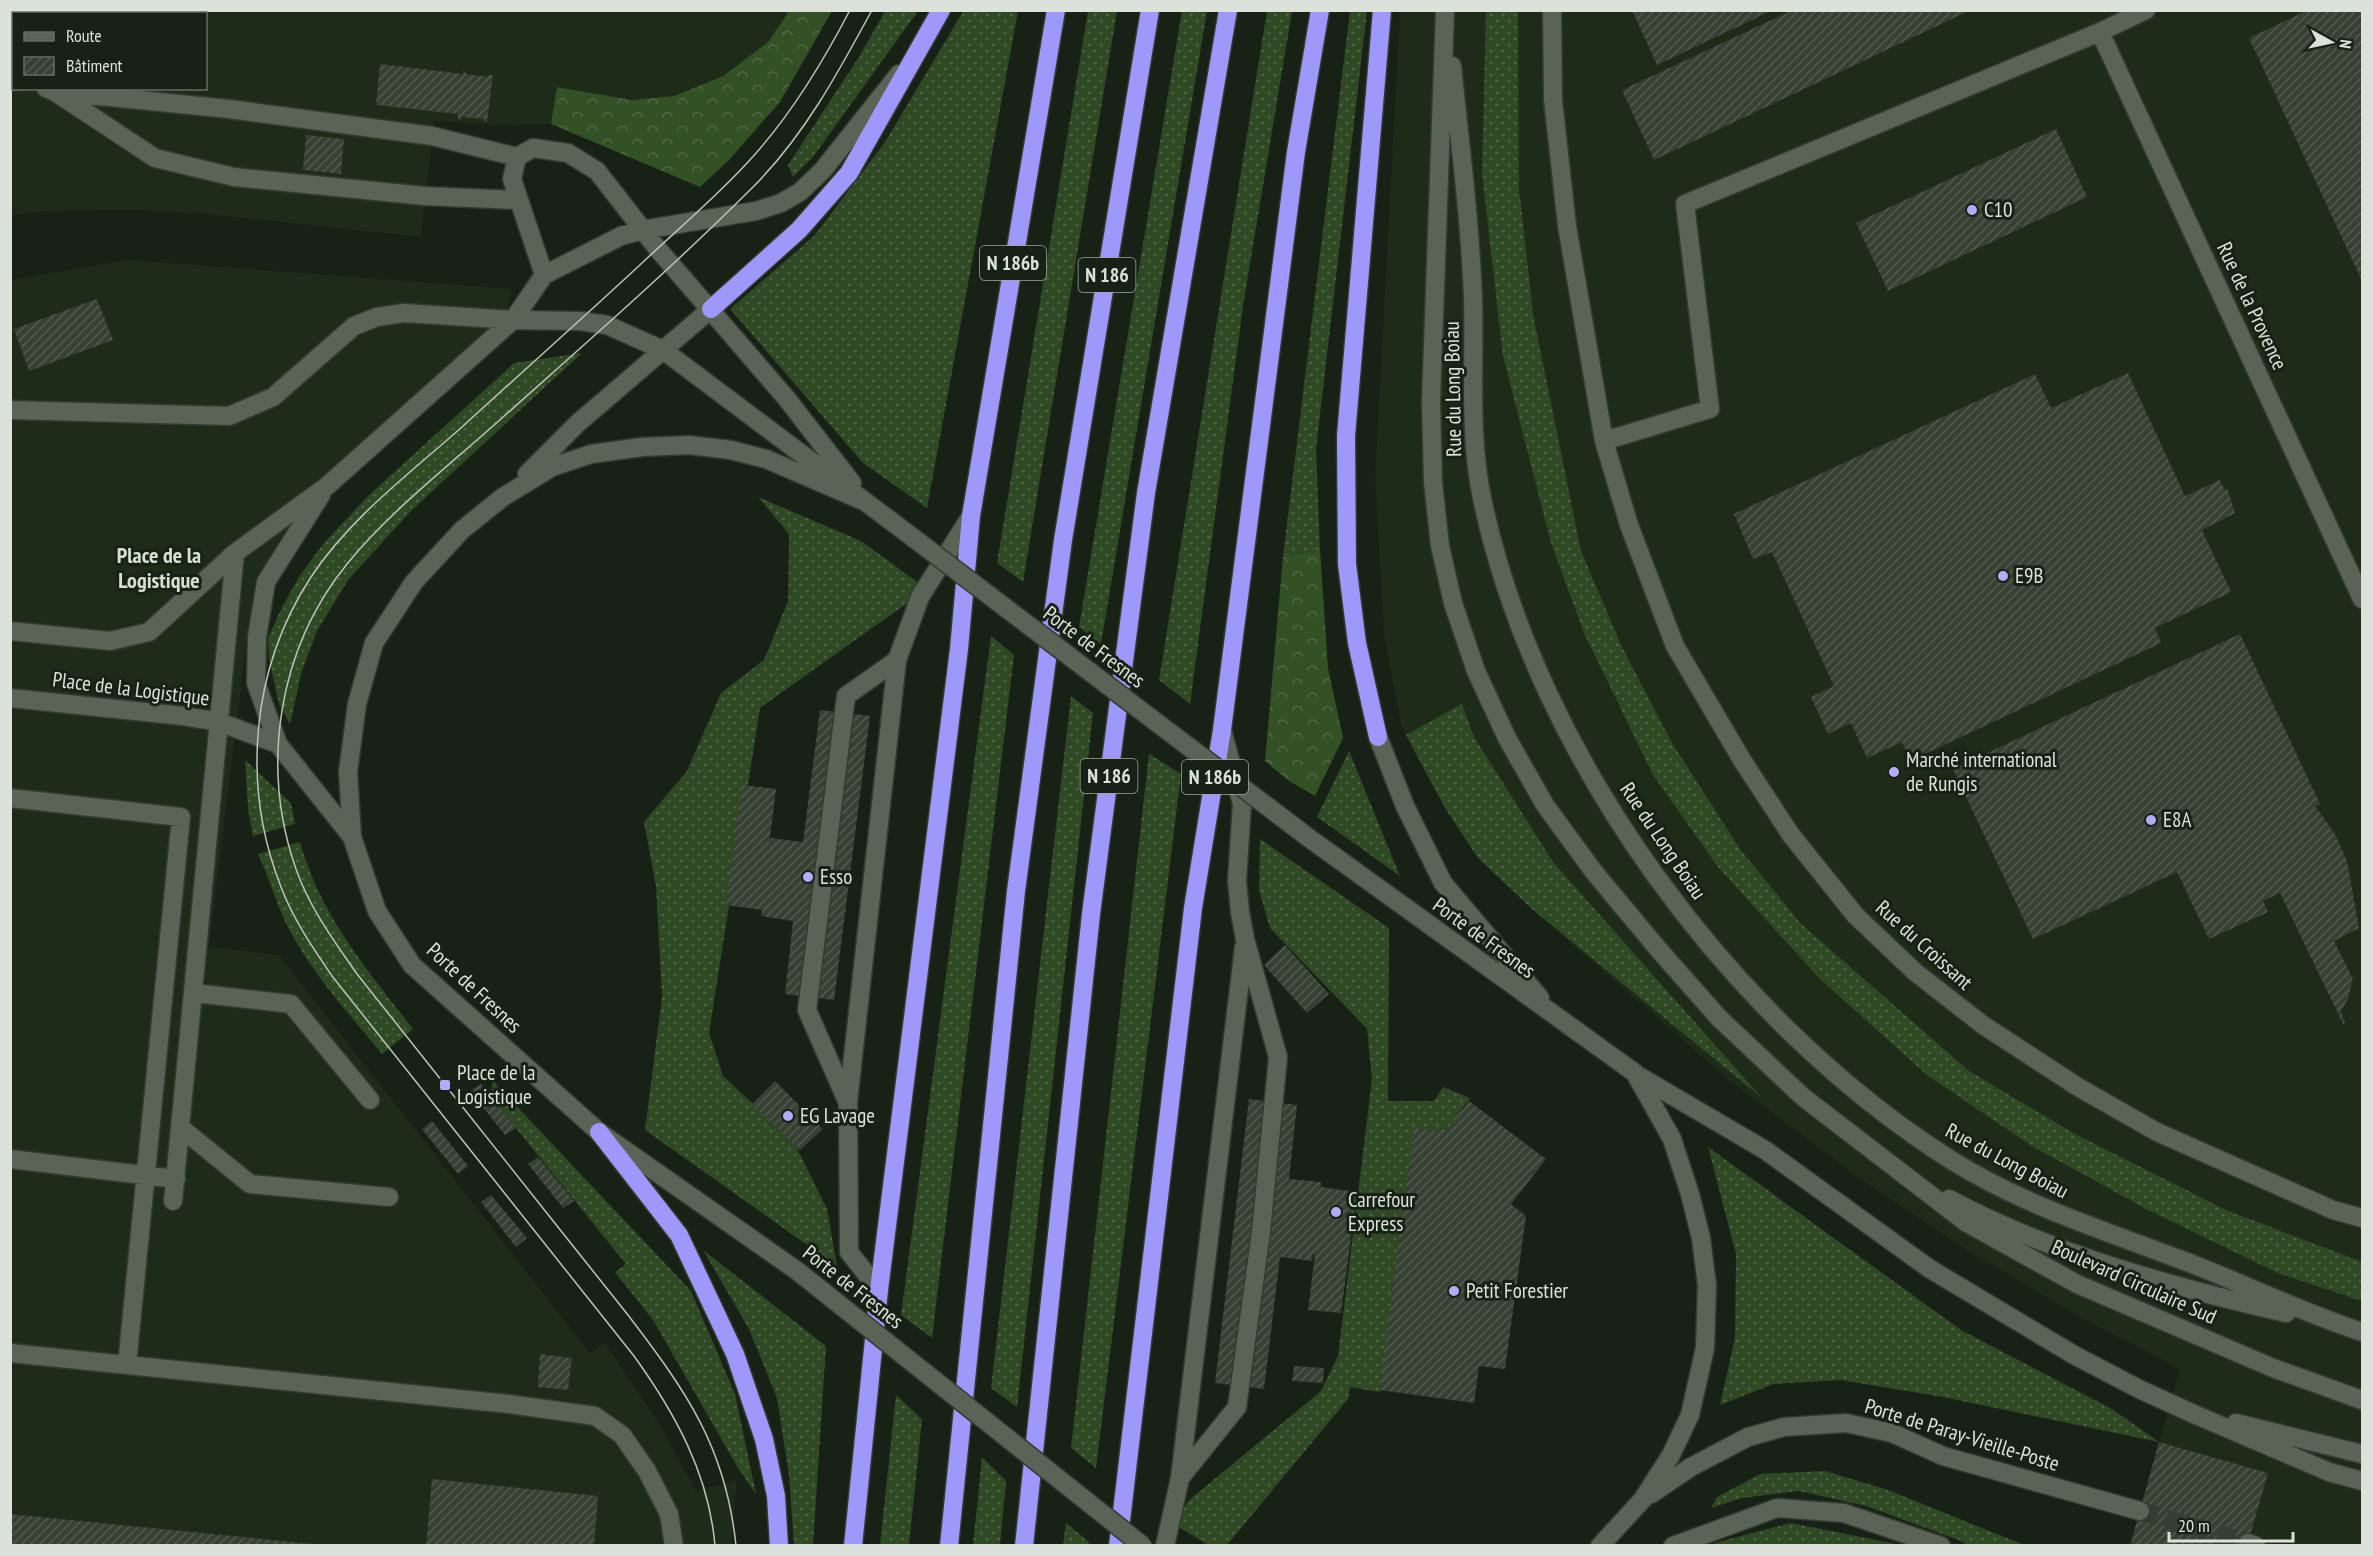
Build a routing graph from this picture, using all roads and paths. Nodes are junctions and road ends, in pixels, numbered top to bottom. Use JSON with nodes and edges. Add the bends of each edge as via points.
{"nodes":[{"id":1,"x":941,"y":10,"type":"edge"},
{"id":2,"x":1056,"y":10,"type":"edge"},
{"id":3,"x":1150,"y":10,"type":"edge"},
{"id":4,"x":1228,"y":10,"type":"edge"},
{"id":5,"x":1320,"y":10,"type":"edge"},
{"id":6,"x":1382,"y":10,"type":"edge"},
{"id":7,"x":1446,"y":10,"type":"edge"},
{"id":8,"x":1552,"y":10,"type":"edge"},
{"id":9,"x":2146,"y":10,"type":"edge"},
{"id":10,"x":2100,"y":32,"type":"junction"},
{"id":11,"x":922,"y":44,"type":"junction"},
{"id":12,"x":51,"y":90,"type":"edge"},
{"id":13,"x":517,"y":158,"type":"junction"},
{"id":14,"x":518,"y":200,"type":"junction"},
{"id":15,"x":642,"y":230,"type":"junction"},
{"id":16,"x":544,"y":275,"type":"junction"},
{"id":17,"x":711,"y":309,"type":"junction"},
{"id":18,"x":513,"y":320,"type":"junction"},
{"id":19,"x":663,"y":350,"type":"junction"},
{"id":20,"x":10,"y":410,"type":"edge"},
{"id":21,"x":1604,"y":441,"type":"junction"},
{"id":22,"x":327,"y":486,"type":"junction"},
{"id":23,"x":503,"y":497,"type":"junction"},
{"id":24,"x":866,"y":502,"type":"junction"},
{"id":25,"x":971,"y":516,"type":"junction"},
{"id":26,"x":235,"y":553,"type":"junction"},
{"id":27,"x":2362,"y":599,"type":"edge"},
{"id":28,"x":10,"y":631,"type":"edge"},
{"id":29,"x":897,"y":660,"type":"junction"},
{"id":30,"x":10,"y":698,"type":"edge"},
{"id":31,"x":219,"y":722,"type":"junction"},
{"id":32,"x":1222,"y":730,"type":"junction"},
{"id":33,"x":1378,"y":737,"type":"joint"},
{"id":34,"x":278,"y":744,"type":"junction"},
{"id":35,"x":10,"y":798,"type":"edge"},
{"id":36,"x":352,"y":837,"type":"junction"},
{"id":37,"x":1245,"y":939,"type":"junction"},
{"id":38,"x":194,"y":993,"type":"junction"},
{"id":39,"x":1558,"y":1020,"type":"junction"},
{"id":40,"x":1635,"y":1073,"type":"junction"},
{"id":41,"x":156,"y":1081,"type":"junction"},
{"id":42,"x":185,"y":1084,"type":"junction"},
{"id":43,"x":370,"y":1100,"type":"dead end"},
{"id":44,"x":848,"y":1102,"type":"junction"},
{"id":45,"x":181,"y":1128,"type":"junction"},
{"id":46,"x":599,"y":1132,"type":"junction"},
{"id":47,"x":10,"y":1159,"type":"edge"},
{"id":48,"x":1903,"y":1174,"type":"junction"},
{"id":49,"x":147,"y":1176,"type":"junction"},
{"id":50,"x":176,"y":1179,"type":"junction"},
{"id":51,"x":390,"y":1197,"type":"dead end"},
{"id":52,"x":173,"y":1201,"type":"dead end"},
{"id":53,"x":2362,"y":1218,"type":"edge"},
{"id":54,"x":879,"y":1290,"type":"junction"},
{"id":55,"x":2336,"y":1324,"type":"junction"},
{"id":56,"x":2362,"y":1332,"type":"edge"},
{"id":57,"x":10,"y":1353,"type":"edge"},
{"id":58,"x":127,"y":1365,"type":"junction"},
{"id":59,"x":2362,"y":1400,"type":"edge"},
{"id":60,"x":2196,"y":1415,"type":"junction"},
{"id":61,"x":2362,"y":1454,"type":"edge"},
{"id":62,"x":1180,"y":1478,"type":"junction"},
{"id":63,"x":2362,"y":1481,"type":"edge"},
{"id":64,"x":1643,"y":1499,"type":"junction"},
{"id":65,"x":2140,"y":1511,"type":"tunnel mouth"},
{"id":66,"x":674,"y":1545,"type":"edge"},
{"id":67,"x":779,"y":1545,"type":"edge"},
{"id":68,"x":853,"y":1545,"type":"edge"},
{"id":69,"x":949,"y":1545,"type":"edge"},
{"id":70,"x":1024,"y":1545,"type":"edge"},
{"id":71,"x":1118,"y":1545,"type":"edge"},
{"id":72,"x":1143,"y":1545,"type":"edge"},
{"id":73,"x":1165,"y":1545,"type":"edge"},
{"id":74,"x":1600,"y":1545,"type":"edge"},
{"id":75,"x":1673,"y":1545,"type":"edge"},
{"id":76,"x":1941,"y":1545,"type":"edge"}],
"edges":[{"from":1,"to":11,"type":"highway"},
{"from":2,"to":25,"type":"highway","number":"N 186b"},
{"from":3,"to":69,"type":"highway","number":"N 186","via":[[1063,540],[1018,879]]},
{"from":4,"to":70,"type":"highway","number":"N 186","via":[[1146,493],[1091,914]]},
{"from":5,"to":32,"type":"highway","number":"N 186b","via":[[1296,152]]},
{"from":6,"to":33,"type":"highway","via":[[1346,436],[1347,564],[1357,643]]},
{"from":7,"to":48,"type":"street","name":"Rue du Long Boiau","via":[[1432,482],[1450,592],[1476,671],[1545,806],[1659,950],[1719,1018],[1803,1097]]},
{"from":7,"to":55,"type":"street","name":"Rue du Long Boiau","via":[[1472,250],[1475,432],[1483,505],[1499,566],[1533,663],[1625,832],[1721,960],[1767,1011],[1887,1115],[1951,1160],[2048,1211],[2182,1260]]},
{"from":8,"to":21,"type":"street","name":"Rue du Croissant","via":[[1553,100],[1567,226]]},
{"from":9,"to":10,"type":"street"},
{"from":10,"to":21,"type":"street","via":[[1685,204],[1710,409]]},
{"from":10,"to":27,"type":"street","name":"Rue de la Provence"},
{"from":11,"to":15,"type":"street","via":[[823,170],[800,192],[756,212]]},
{"from":11,"to":17,"type":"highway","via":[[849,173],[800,230]]},
{"from":12,"to":13,"type":"street","via":[[432,136]]},
{"from":12,"to":14,"type":"street","via":[[155,158],[166,161],[234,177],[425,196]]},
{"from":13,"to":14,"type":"street","via":[[512,179]]},
{"from":13,"to":15,"type":"street","via":[[533,148],[568,153],[597,171]]},
{"from":14,"to":16,"type":"street"},
{"from":15,"to":16,"type":"street","via":[[621,236]]},
{"from":15,"to":17,"type":"street"},
{"from":16,"to":18,"type":"street","name":"Place de la Logistique"},
{"from":17,"to":19,"type":"street"},
{"from":17,"to":24,"type":"street"},
{"from":18,"to":19,"type":"street","via":[[607,325]]},
{"from":18,"to":20,"type":"street","via":[[404,313],[376,317],[354,326],[273,398],[229,416]]},
{"from":18,"to":22,"type":"street","name":"Place de la Logistique"},
{"from":19,"to":23,"type":"street","via":[[578,423]]},
{"from":19,"to":24,"type":"street"},
{"from":21,"to":53,"type":"street","name":"Rue du Croissant","via":[[1629,525],[1675,646],[1791,835],[1857,916],[1915,972],[1983,1026],[2078,1087],[2157,1132],[2323,1206]]},
{"from":22,"to":26,"type":"street","name":"Place de la Logistique"},
{"from":22,"to":34,"type":"street","name":"Place de la Logistique","via":[[266,582],[257,637],[256,683]]},
{"from":23,"to":24,"type":"street","name":"Porte de Fresnes","via":[[552,467],[591,454],[689,445],[766,459]]},
{"from":23,"to":36,"type":"street","name":"Porte de Fresnes","via":[[462,530],[414,582],[374,643],[357,704],[348,772]]},
{"from":24,"to":39,"type":"street","name":"Porte de Fresnes","bridge":true,"via":[[1309,838]]},
{"from":25,"to":29,"type":"street","via":[[920,597]]},
{"from":25,"to":54,"type":"highway","number":"N 186b","via":[[959,649]]},
{"from":26,"to":28,"type":"street","name":"Place de la Logistique","via":[[149,632],[110,641]]},
{"from":26,"to":31,"type":"street"},
{"from":29,"to":44,"type":"street"},
{"from":29,"to":44,"type":"street","via":[[846,696],[807,1010]]},
{"from":30,"to":31,"type":"street","name":"Place de la Logistique"},
{"from":31,"to":34,"type":"street","name":"Place de la Logistique"},
{"from":31,"to":38,"type":"street"},
{"from":32,"to":37,"type":"street","via":[[1242,804],[1237,881]]},
{"from":32,"to":71,"type":"highway","number":"N 186b","via":[[1193,908]]},
{"from":33,"to":39,"type":"street","via":[[1405,806],[1443,883]]},
{"from":34,"to":36,"type":"street","name":"Place de la Logistique"},
{"from":35,"to":41,"type":"street","via":[[181,817]]},
{"from":36,"to":46,"type":"street","name":"Porte de Fresnes","via":[[377,911],[412,964]]},
{"from":37,"to":62,"type":"street"},
{"from":37,"to":62,"type":"street","via":[[1278,1057],[1260,1232],[1237,1407]]},
{"from":38,"to":42,"type":"street"},
{"from":38,"to":43,"type":"street","via":[[291,1004]]},
{"from":39,"to":40,"type":"street","name":"Porte de Fresnes"},
{"from":40,"to":60,"type":"street","via":[[1765,1150],[1930,1269],[2074,1355]]},
{"from":40,"to":64,"type":"street","name":"Porte de Fresnes","via":[[1672,1138],[1701,1238],[1707,1285],[1705,1348],[1690,1415]]},
{"from":41,"to":42,"type":"street"},
{"from":41,"to":49,"type":"street"},
{"from":42,"to":45,"type":"street"},
{"from":44,"to":54,"type":"street","via":[[849,1252]]},
{"from":45,"to":50,"type":"street"},
{"from":45,"to":51,"type":"street","via":[[250,1184]]},
{"from":46,"to":67,"type":"highway","via":[[679,1235],[735,1354],[764,1438],[776,1496]]},
{"from":46,"to":72,"type":"street","name":"Porte de Fresnes","bridge":true,"via":[[796,1270]]},
{"from":47,"to":49,"type":"street"},
{"from":48,"to":55,"type":"street","via":[[1958,1204],[2075,1252],[2212,1296]]},
{"from":48,"to":59,"type":"street","name":"Boulevard Circulaire Sud","via":[[1968,1223],[2077,1284],[2273,1368]]},
{"from":49,"to":50,"type":"street"},
{"from":49,"to":58,"type":"street"},
{"from":50,"to":52,"type":"street"},
{"from":54,"to":68,"type":"highway","number":"N 186b"},
{"from":55,"to":56,"type":"street","name":"Rue du Long Boiau"},
{"from":57,"to":58,"type":"street"},
{"from":58,"to":66,"type":"street","via":[[595,1416],[622,1435],[647,1471],[669,1514]]},
{"from":60,"to":61,"type":"street"},
{"from":60,"to":63,"type":"street","via":[[2329,1472]]},
{"from":62,"to":73,"type":"street"},
{"from":64,"to":65,"type":"street","name":"Porte de Paray-Vieille-Poste","via":[[1691,1467],[1748,1437],[1784,1427],[1846,1423],[1892,1433],[1943,1456]]},
{"from":64,"to":74,"type":"street","name":"Porte de Fresnes"},
{"from":75,"to":76,"type":"street","via":[[1777,1508],[1844,1513]]}]}
